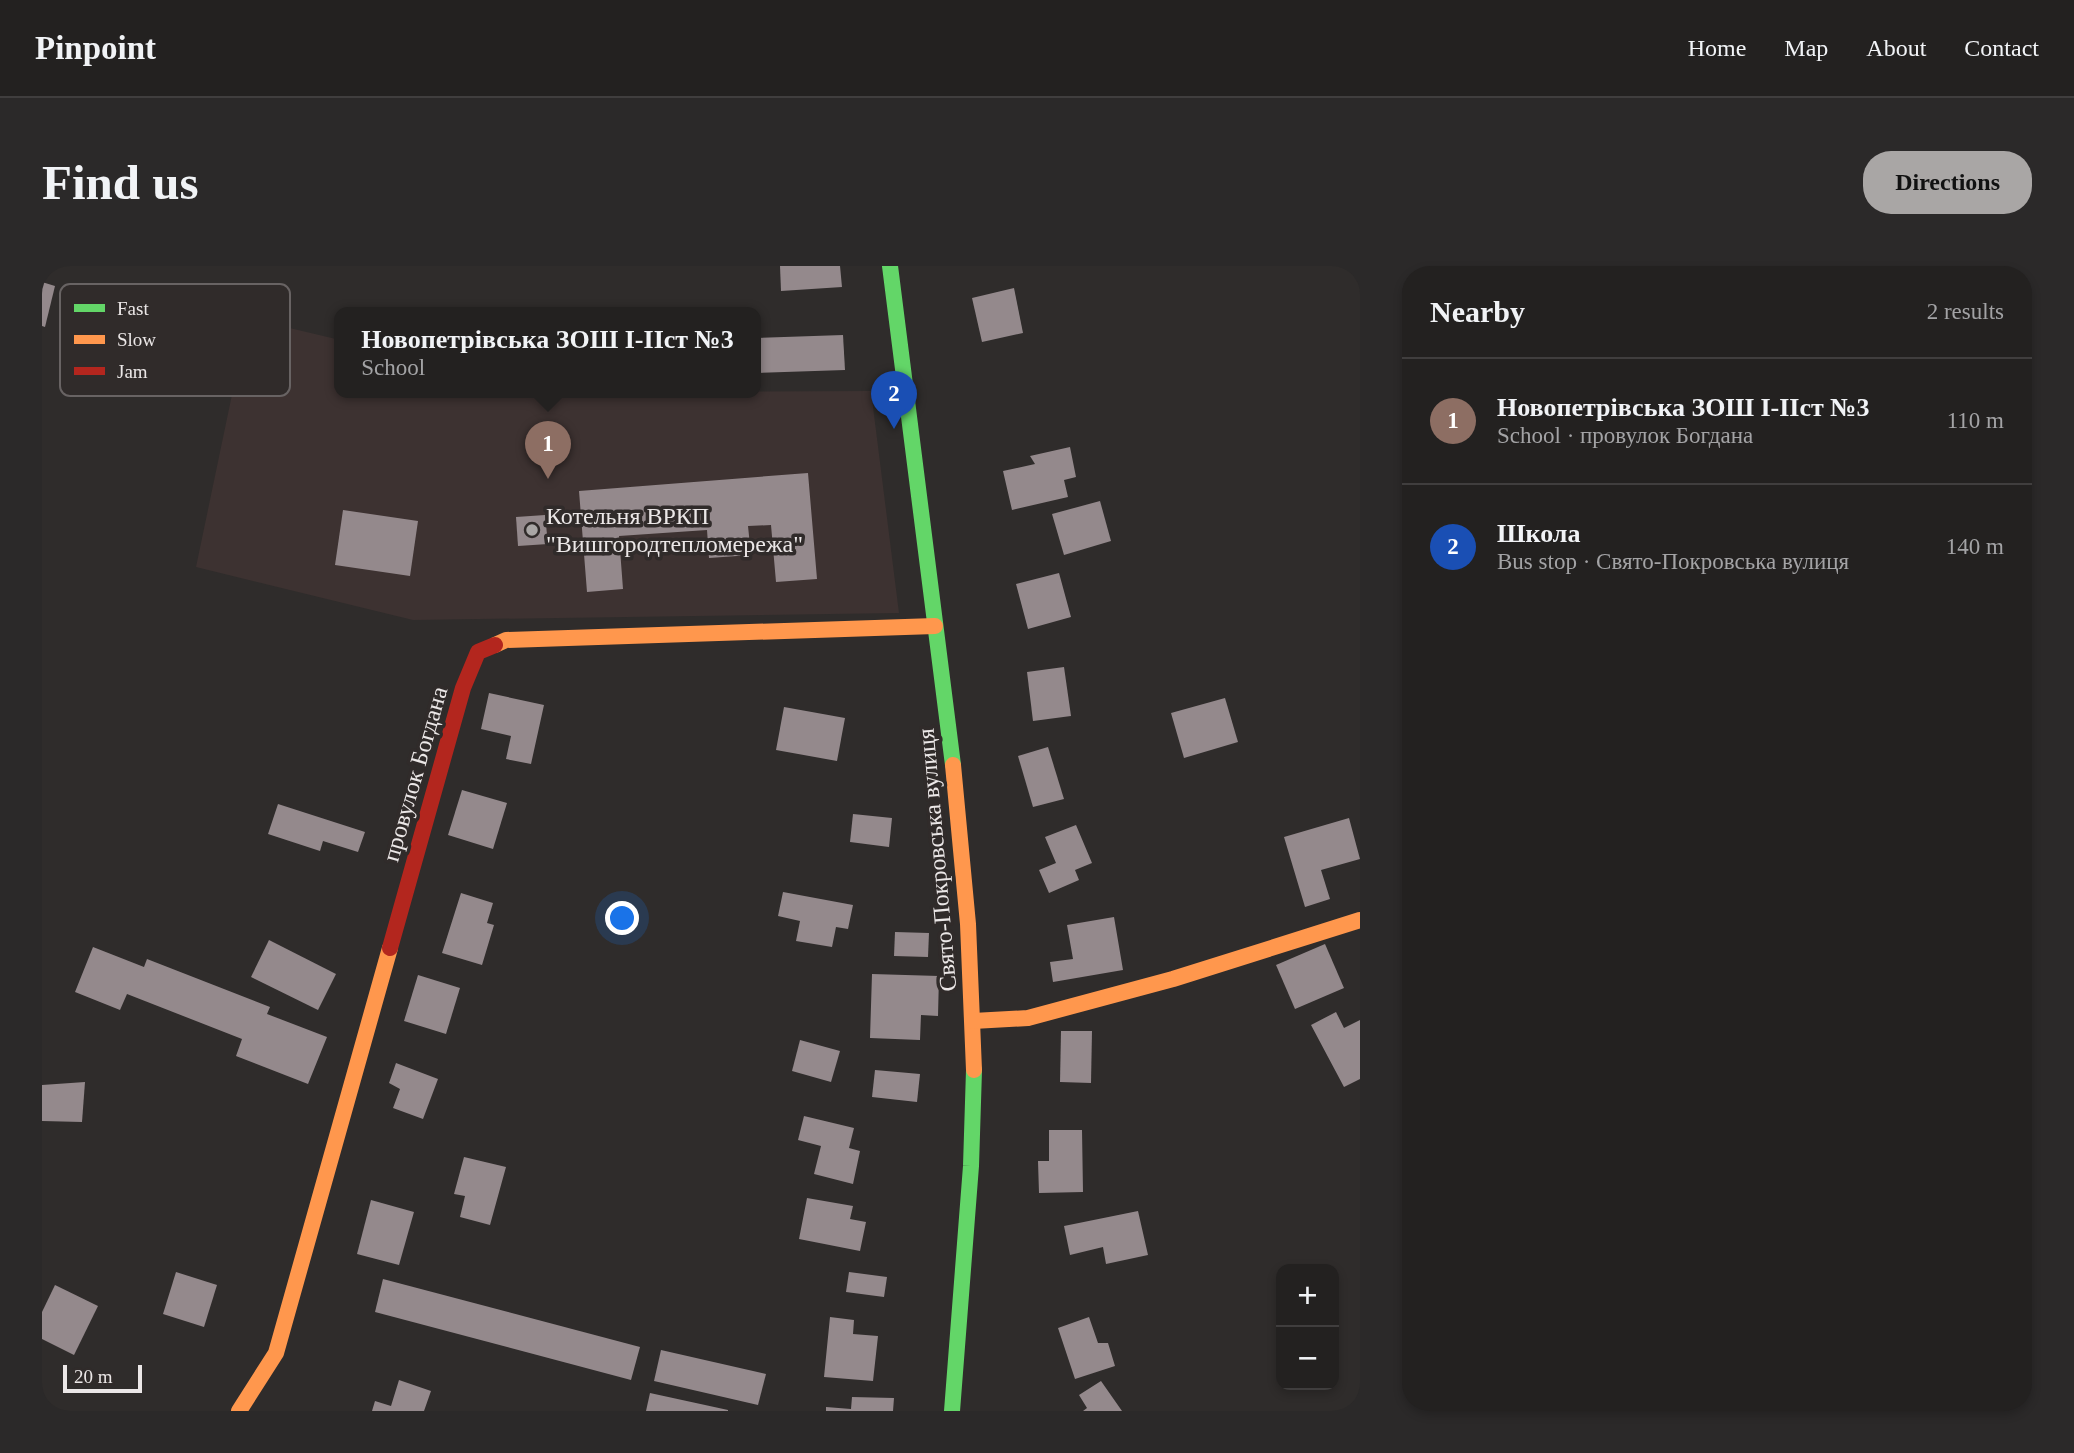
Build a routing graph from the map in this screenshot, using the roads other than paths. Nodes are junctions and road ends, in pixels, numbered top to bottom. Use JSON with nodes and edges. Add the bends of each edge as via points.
{"nodes":[{"id":1,"x":890,"y":266,"type":"edge"},
{"id":2,"x":935,"y":626,"type":"junction"},
{"id":3,"x":1360,"y":920,"type":"edge"},
{"id":4,"x":973,"y":1021,"type":"junction"},
{"id":5,"x":239,"y":1411,"type":"edge"},
{"id":6,"x":952,"y":1411,"type":"edge"}],
"edges":[{"from":1,"to":2,"type":"street","name":"Свято-Покровська вулиця"},
{"from":2,"to":4,"type":"street","name":"Свято-Покровська вулиця","via":[[962,822]]},
{"from":2,"to":5,"type":"street","name":"провулок Богдана","via":[[506,639],[478,652],[463,688],[276,1353]]},
{"from":3,"to":4,"type":"street","via":[[1173,979],[1028,1018]]},
{"from":4,"to":6,"type":"street","name":"Свято-Покровська вулиця","via":[[972,1118]]}]}
